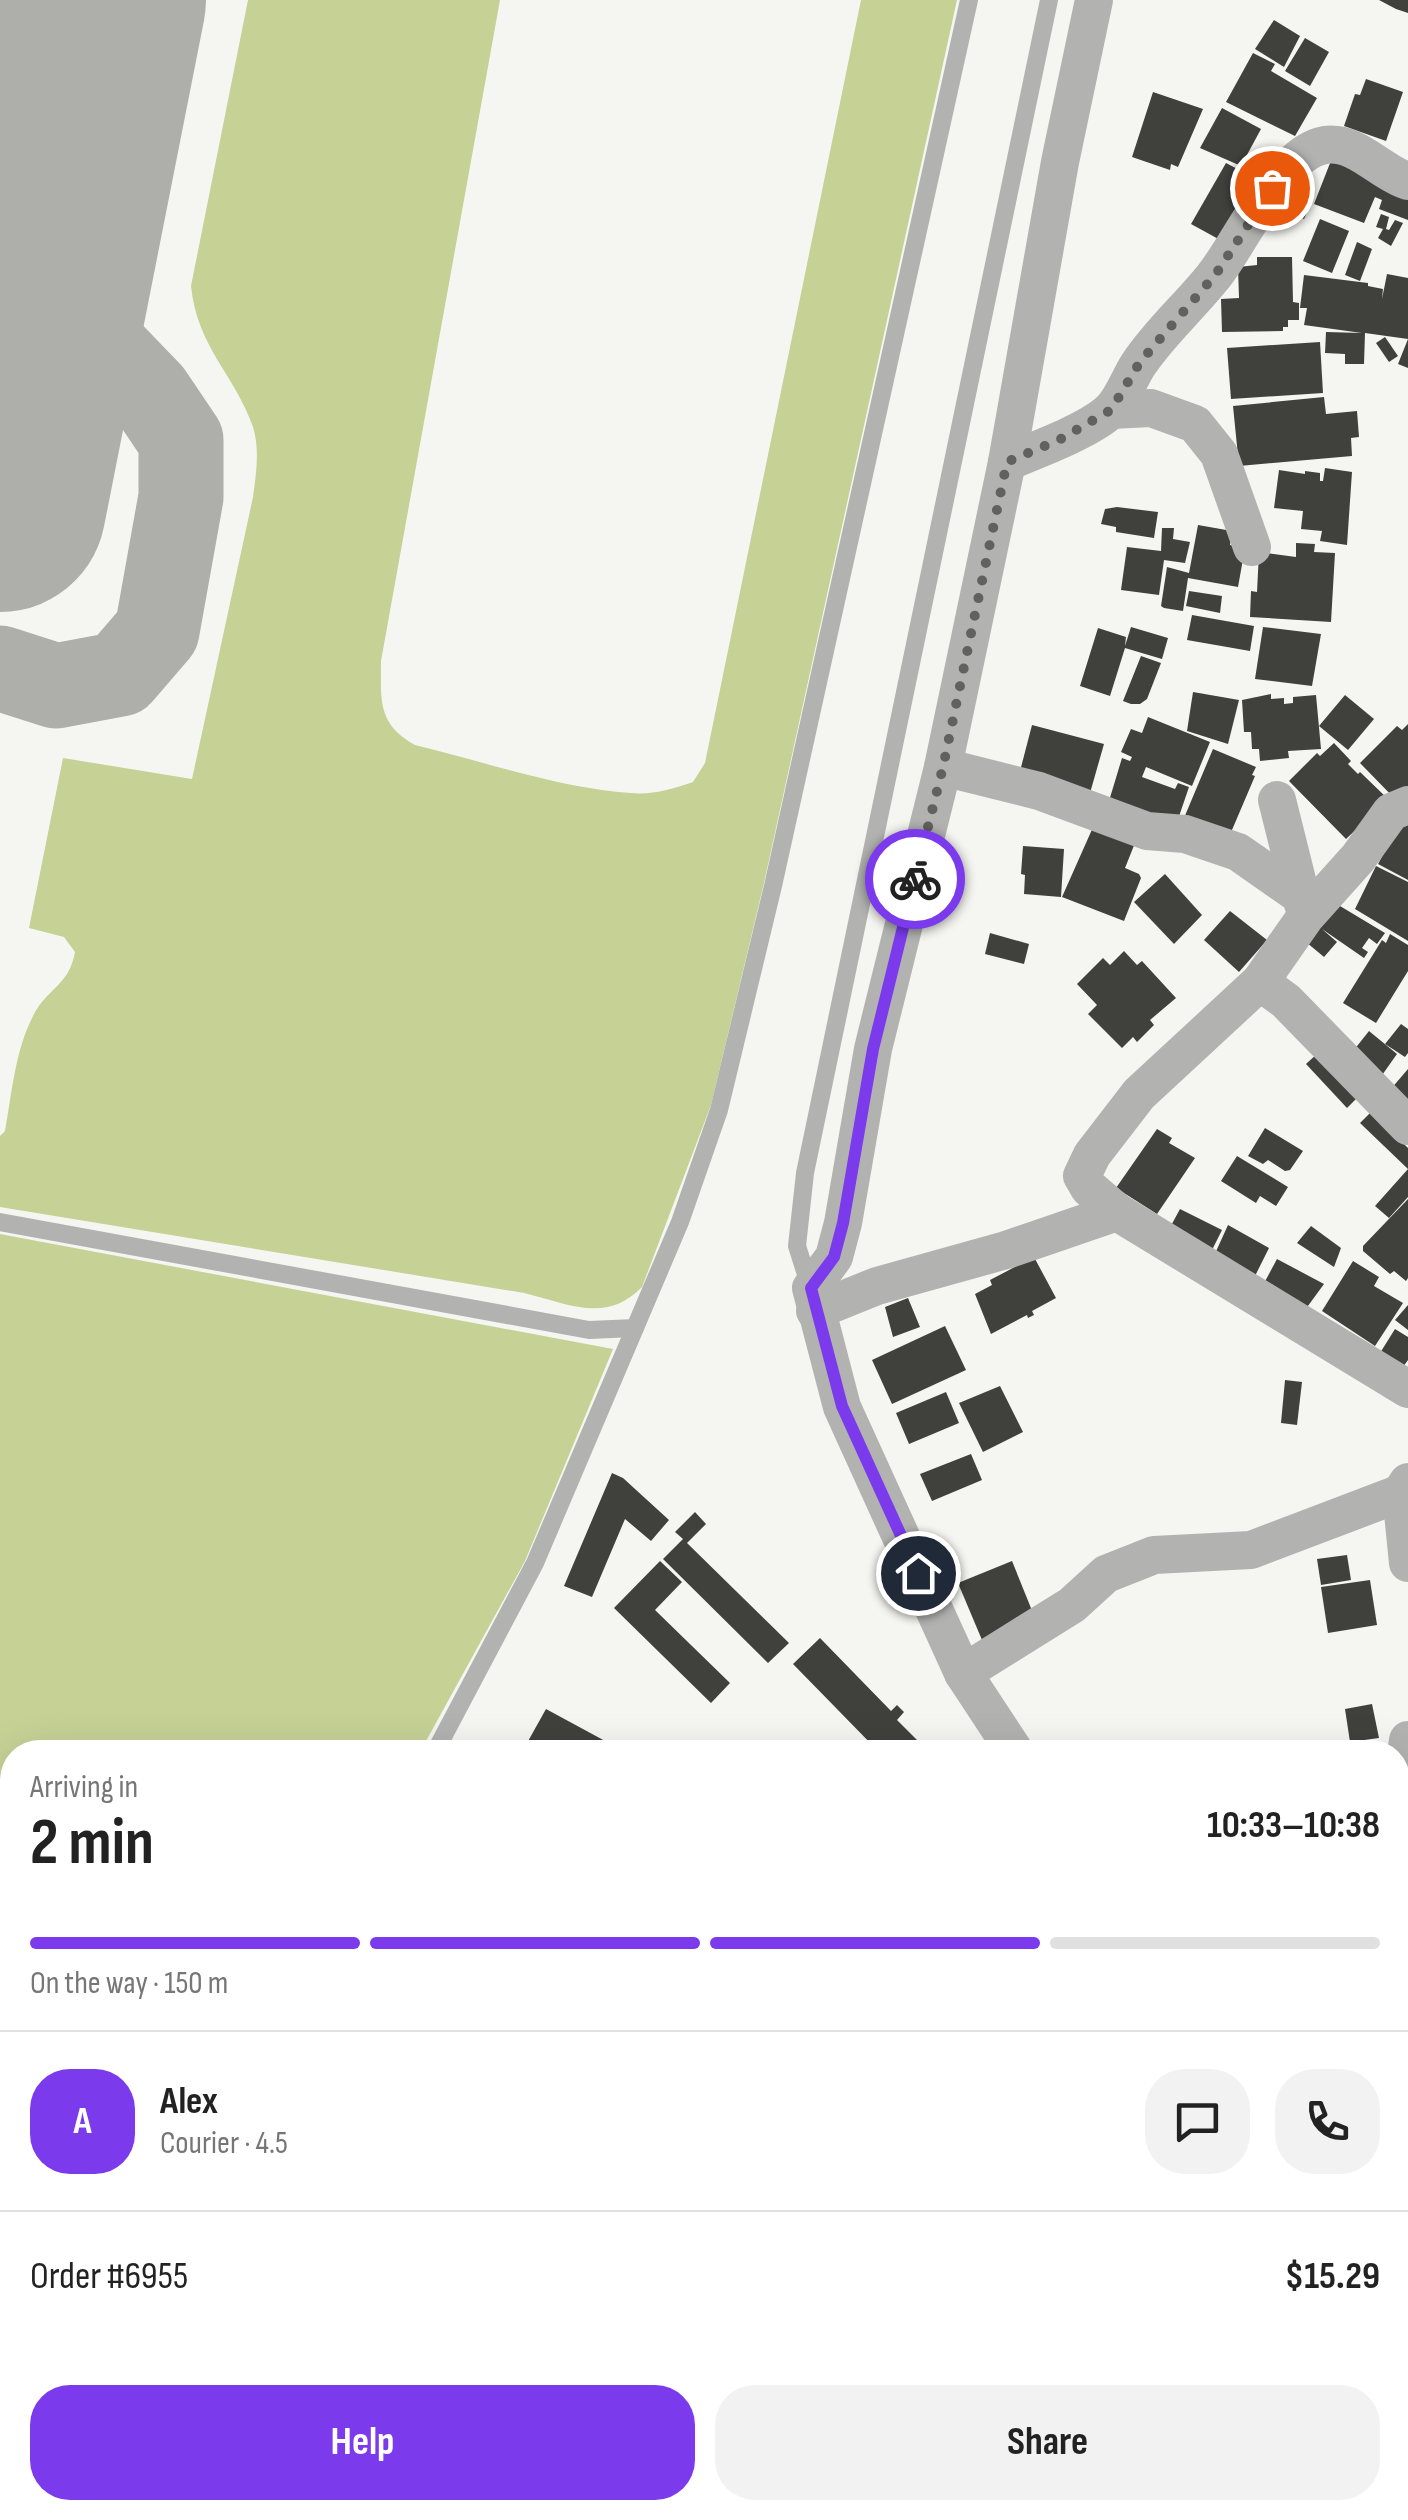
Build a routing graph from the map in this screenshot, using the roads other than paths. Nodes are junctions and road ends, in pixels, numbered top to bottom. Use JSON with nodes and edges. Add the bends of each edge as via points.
{"nodes":[{"id":1,"x":969,"y":0,"type":"edge"},
{"id":2,"x":1049,"y":0,"type":"edge"},
{"id":3,"x":1094,"y":0,"type":"edge"},
{"id":4,"x":1408,"y":181,"type":"edge"},
{"id":5,"x":1111,"y":410,"type":"junction"},
{"id":6,"x":1007,"y":462,"type":"junction"},
{"id":7,"x":1252,"y":547,"type":"dead end"},
{"id":8,"x":943,"y":767,"type":"junction"},
{"id":9,"x":1277,"y":800,"type":"dead end"},
{"id":10,"x":1408,"y":805,"type":"edge"},
{"id":11,"x":1304,"y":906,"type":"junction"},
{"id":12,"x":1260,"y":982,"type":"junction"},
{"id":13,"x":1408,"y":1126,"type":"edge"},
{"id":14,"x":1118,"y":1212,"type":"junction"},
{"id":15,"x":0,"y":1222,"type":"edge"},
{"id":16,"x":813,"y":1299,"type":"junction"},
{"id":17,"x":635,"y":1328,"type":"junction"},
{"id":18,"x":1408,"y":1389,"type":"edge"},
{"id":19,"x":1406,"y":1490,"type":"edge"},
{"id":20,"x":1408,"y":1563,"type":"edge"},
{"id":21,"x":963,"y":1673,"type":"junction"},
{"id":22,"x":441,"y":1740,"type":"edge"},
{"id":23,"x":1007,"y":1740,"type":"edge"}],
"edges":[{"from":1,"to":17,"type":"lane","via":[[719,1110]]},
{"from":2,"to":16,"type":"lane","via":[[806,1173],[797,1246]]},
{"from":3,"to":6,"type":"street"},
{"from":4,"to":5,"type":"street","via":[[1363,154],[1329,144],[1292,165],[1216,274],[1140,362]]},
{"from":5,"to":6,"type":"street"},
{"from":5,"to":7,"type":"street","via":[[1152,408],[1195,424],[1219,454]]},
{"from":6,"to":8,"type":"street"},
{"from":8,"to":11,"type":"street","via":[[1147,831],[1185,834],[1238,852]]},
{"from":8,"to":16,"type":"street","via":[[873,1049],[843,1223]]},
{"from":9,"to":11,"type":"street"},
{"from":10,"to":11,"type":"street","via":[[1390,812],[1358,858]]},
{"from":11,"to":12,"type":"street"},
{"from":12,"to":13,"type":"street"},
{"from":12,"to":14,"type":"street","via":[[1138,1094],[1092,1155],[1082,1176]]},
{"from":14,"to":16,"type":"street","via":[[1006,1250]]},
{"from":14,"to":18,"type":"street"},
{"from":15,"to":17,"type":"lane","via":[[589,1330]]},
{"from":16,"to":21,"type":"street","via":[[842,1406]]},
{"from":17,"to":22,"type":"lane","via":[[534,1563]]},
{"from":19,"to":20,"type":"street"},
{"from":19,"to":21,"type":"street","via":[[1251,1550],[1154,1555],[1106,1574],[1072,1605]]},
{"from":21,"to":23,"type":"street"}]}
